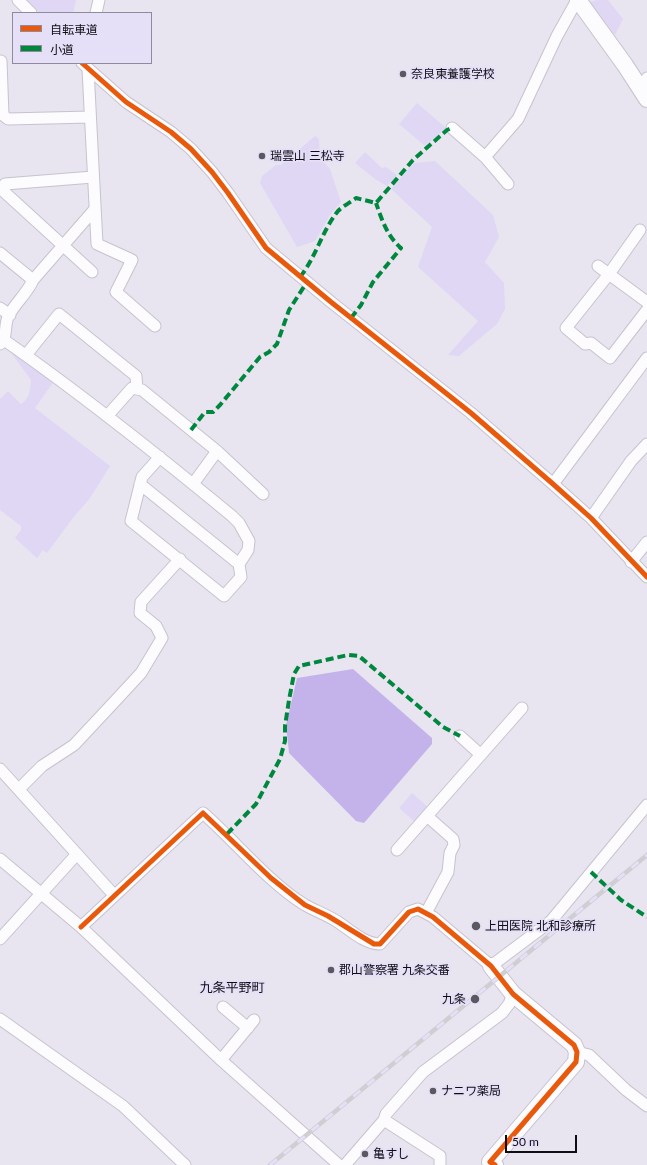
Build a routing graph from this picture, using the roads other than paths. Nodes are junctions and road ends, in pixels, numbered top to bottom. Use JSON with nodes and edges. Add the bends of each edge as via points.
{"nodes":[{"id":1,"x":18,"y":0,"type":"edge"},
{"id":2,"x":99,"y":0,"type":"edge"},
{"id":3,"x":577,"y":0,"type":"edge"},
{"id":4,"x":30,"y":12,"type":"edge"},
{"id":5,"x":96,"y":12,"type":"edge"},
{"id":6,"x":1,"y":61,"type":"edge"},
{"id":7,"x":84,"y":65,"type":"edge"},
{"id":8,"x":645,"y":89,"type":"edge"},
{"id":9,"x":2,"y":112,"type":"edge"},
{"id":10,"x":90,"y":117,"type":"junction"},
{"id":11,"x":452,"y":128,"type":"dead end"},
{"id":12,"x":485,"y":157,"type":"junction"},
{"id":13,"x":93,"y":177,"type":"junction"},
{"id":14,"x":508,"y":184,"type":"dead end"},
{"id":15,"x":1,"y":188,"type":"edge"},
{"id":16,"x":94,"y":210,"type":"junction"},
{"id":17,"x":640,"y":230,"type":"dead end"},
{"id":18,"x":64,"y":245,"type":"junction"},
{"id":19,"x":0,"y":253,"type":"edge"},
{"id":20,"x":598,"y":266,"type":"dead end"},
{"id":21,"x":92,"y":272,"type":"dead end"},
{"id":22,"x":609,"y":274,"type":"junction"},
{"id":23,"x":33,"y":280,"type":"junction"},
{"id":24,"x":647,"y":302,"type":"edge"},
{"id":25,"x":0,"y":308,"type":"edge"},
{"id":26,"x":647,"y":310,"type":"edge"},
{"id":27,"x":10,"y":315,"type":"junction"},
{"id":28,"x":155,"y":326,"type":"dead end"},
{"id":29,"x":2,"y":342,"type":"edge"},
{"id":30,"x":26,"y":355,"type":"junction"},
{"id":31,"x":647,"y":358,"type":"edge"},
{"id":32,"x":137,"y":389,"type":"junction"},
{"id":33,"x":108,"y":415,"type":"junction"},
{"id":34,"x":647,"y":444,"type":"edge"},
{"id":35,"x":218,"y":451,"type":"junction"},
{"id":36,"x":160,"y":457,"type":"junction"},
{"id":37,"x":140,"y":484,"type":"junction"},
{"id":38,"x":193,"y":484,"type":"junction"},
{"id":39,"x":553,"y":484,"type":"junction"},
{"id":40,"x":263,"y":494,"type":"dead end"},
{"id":41,"x":591,"y":518,"type":"junction"},
{"id":42,"x":647,"y":542,"type":"edge"},
{"id":43,"x":180,"y":560,"type":"junction"},
{"id":44,"x":631,"y":562,"type":"junction"},
{"id":45,"x":239,"y":564,"type":"junction"},
{"id":46,"x":647,"y":577,"type":"edge"},
{"id":47,"x":522,"y":708,"type":"dead end"},
{"id":48,"x":460,"y":736,"type":"dead end"},
{"id":49,"x":481,"y":755,"type":"junction"},
{"id":50,"x":0,"y":769,"type":"edge"},
{"id":51,"x":19,"y":789,"type":"junction"},
{"id":52,"x":647,"y":805,"type":"edge"},
{"id":53,"x":427,"y":816,"type":"junction"},
{"id":54,"x":397,"y":850,"type":"dead end"},
{"id":55,"x":77,"y":854,"type":"junction"},
{"id":56,"x":0,"y":859,"type":"edge"},
{"id":57,"x":42,"y":894,"type":"junction"},
{"id":58,"x":114,"y":895,"type":"junction"},
{"id":59,"x":426,"y":913,"type":"junction"},
{"id":60,"x":81,"y":928,"type":"junction"},
{"id":61,"x":0,"y":939,"type":"edge"},
{"id":62,"x":491,"y":966,"type":"junction"},
{"id":63,"x":513,"y":994,"type":"junction"},
{"id":64,"x":223,"y":1007,"type":"dead end"},
{"id":65,"x":0,"y":1019,"type":"edge"},
{"id":66,"x":577,"y":1052,"type":"junction"},
{"id":67,"x":221,"y":1060,"type":"junction"},
{"id":68,"x":647,"y":1106,"type":"edge"},
{"id":69,"x":384,"y":1120,"type":"junction"},
{"id":70,"x":185,"y":1165,"type":"edge"},
{"id":71,"x":339,"y":1165,"type":"edge"},
{"id":72,"x":345,"y":1165,"type":"edge"},
{"id":73,"x":440,"y":1165,"type":"edge"},
{"id":74,"x":495,"y":1165,"type":"edge"}],
"edges":[{"from":1,"to":4,"type":"street"},
{"from":2,"to":5,"type":"street"},
{"from":3,"to":8,"type":"street"},
{"from":3,"to":12,"type":"street","via":[[518,119]]},
{"from":6,"to":9,"type":"street"},
{"from":7,"to":10,"type":"street"},
{"from":7,"to":39,"type":"street","via":[[126,102],[171,132],[190,149],[212,172],[266,248],[465,408]]},
{"from":9,"to":10,"type":"street","via":[[8,119]]},
{"from":10,"to":13,"type":"street"},
{"from":11,"to":12,"type":"street"},
{"from":12,"to":14,"type":"street"},
{"from":13,"to":15,"type":"street","via":[[5,184]]},
{"from":13,"to":16,"type":"street"},
{"from":15,"to":18,"type":"street"},
{"from":16,"to":18,"type":"street"},
{"from":16,"to":28,"type":"street","via":[[97,244],[132,260],[116,292]]},
{"from":17,"to":22,"type":"street"},
{"from":18,"to":21,"type":"street"},
{"from":18,"to":23,"type":"street"},
{"from":19,"to":23,"type":"street"},
{"from":20,"to":22,"type":"street"},
{"from":22,"to":24,"type":"street"},
{"from":22,"to":26,"type":"street","via":[[566,328],[585,344],[590,343],[610,358]]},
{"from":23,"to":27,"type":"street"},
{"from":25,"to":27,"type":"street"},
{"from":27,"to":29,"type":"street","via":[[7,318]]},
{"from":29,"to":30,"type":"street"},
{"from":30,"to":32,"type":"street","via":[[59,314],[136,376]]},
{"from":30,"to":33,"type":"street"},
{"from":31,"to":39,"type":"street"},
{"from":32,"to":33,"type":"street","via":[[132,388]]},
{"from":32,"to":35,"type":"street","via":[[142,390]]},
{"from":33,"to":36,"type":"street"},
{"from":34,"to":41,"type":"street","via":[[631,461]]},
{"from":35,"to":38,"type":"street"},
{"from":35,"to":40,"type":"street"},
{"from":36,"to":37,"type":"street","via":[[142,477]]},
{"from":36,"to":38,"type":"street"},
{"from":37,"to":43,"type":"street","via":[[131,520]]},
{"from":37,"to":45,"type":"street"},
{"from":38,"to":45,"type":"street","via":[[232,516],[246,535],[249,545]]},
{"from":39,"to":41,"type":"street"},
{"from":41,"to":44,"type":"street"},
{"from":42,"to":44,"type":"street"},
{"from":43,"to":45,"type":"street","via":[[224,596],[241,577]]},
{"from":43,"to":51,"type":"street","via":[[141,602],[142,616],[156,626],[162,636],[141,673],[74,745],[42,766]]},
{"from":44,"to":46,"type":"street"},
{"from":47,"to":49,"type":"street"},
{"from":48,"to":49,"type":"street"},
{"from":49,"to":53,"type":"street"},
{"from":50,"to":51,"type":"street"},
{"from":51,"to":55,"type":"street"},
{"from":52,"to":62,"type":"street","via":[[550,920]]},
{"from":53,"to":54,"type":"street"},
{"from":53,"to":59,"type":"street","via":[[453,839],[454,845],[450,853],[448,872]]},
{"from":55,"to":57,"type":"street"},
{"from":55,"to":58,"type":"street"},
{"from":56,"to":57,"type":"street"},
{"from":57,"to":60,"type":"street"},
{"from":57,"to":61,"type":"street"},
{"from":58,"to":59,"type":"street","via":[[203,813],[271,878],[305,905],[374,944],[380,944],[409,912],[418,909]]},
{"from":58,"to":60,"type":"street"},
{"from":59,"to":62,"type":"street"},
{"from":60,"to":67,"type":"street"},
{"from":62,"to":63,"type":"street"},
{"from":63,"to":66,"type":"street","via":[[574,1045]]},
{"from":63,"to":69,"type":"street","via":[[502,1013],[423,1072],[386,1114]]},
{"from":64,"to":67,"type":"street","via":[[251,1024]]},
{"from":65,"to":70,"type":"street","via":[[122,1106]]},
{"from":66,"to":68,"type":"street","via":[[588,1055]]},
{"from":66,"to":74,"type":"street","via":[[576,1062],[490,1162]]},
{"from":67,"to":71,"type":"street"},
{"from":69,"to":72,"type":"street"},
{"from":69,"to":73,"type":"street","via":[[440,1156]]}]}
